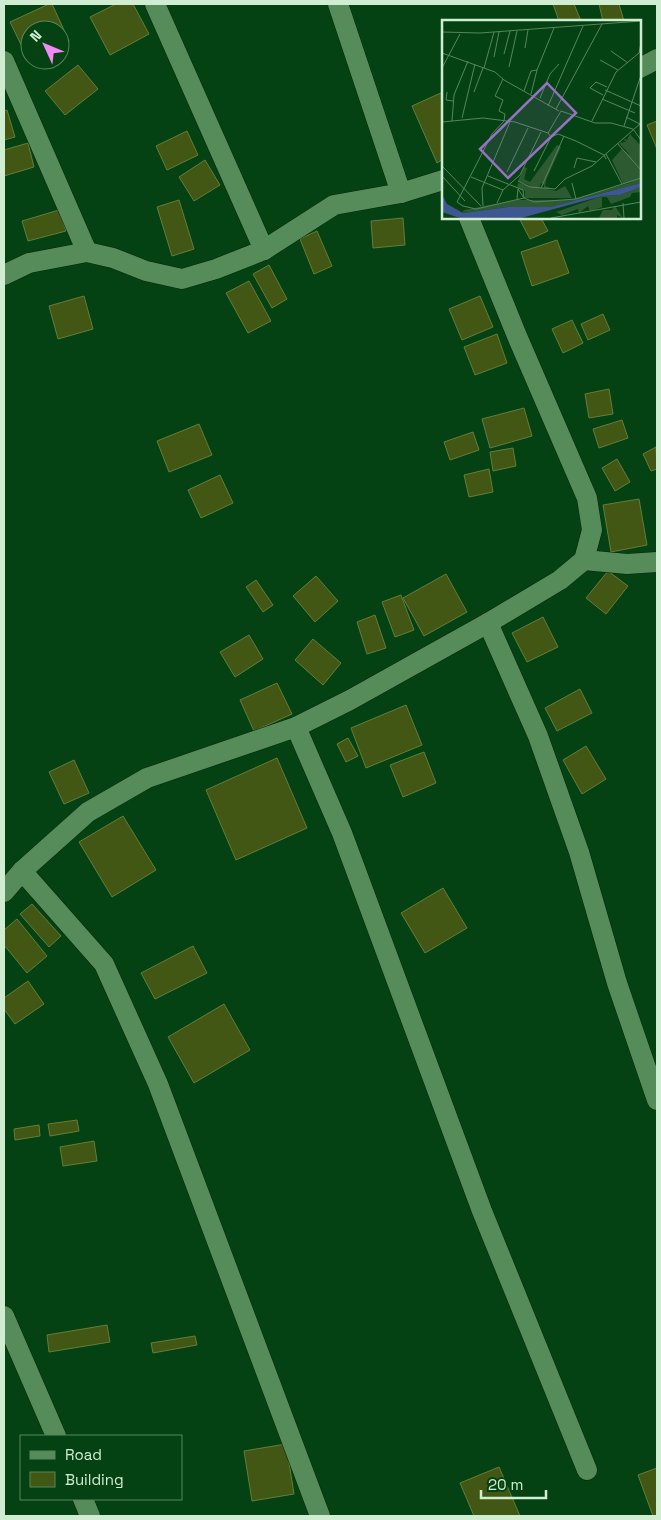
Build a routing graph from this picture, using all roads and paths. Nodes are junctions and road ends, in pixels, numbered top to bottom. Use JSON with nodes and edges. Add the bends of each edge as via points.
{"nodes":[{"id":1,"x":155,"y":4,"type":"edge"},
{"id":2,"x":338,"y":4,"type":"edge"},
{"id":3,"x":657,"y":59,"type":"edge"},
{"id":4,"x":4,"y":61,"type":"edge"},
{"id":5,"x":641,"y":67,"type":"edge"},
{"id":6,"x":442,"y":181,"type":"edge"},
{"id":7,"x":401,"y":192,"type":"junction"},
{"id":8,"x":469,"y":219,"type":"edge"},
{"id":9,"x":264,"y":250,"type":"junction"},
{"id":10,"x":87,"y":252,"type":"junction"},
{"id":11,"x":4,"y":275,"type":"edge"},
{"id":12,"x":584,"y":560,"type":"junction"},
{"id":13,"x":657,"y":562,"type":"edge"},
{"id":14,"x":488,"y":623,"type":"junction"},
{"id":15,"x":296,"y":727,"type":"junction"},
{"id":16,"x":22,"y":871,"type":"junction"},
{"id":17,"x":4,"y":892,"type":"edge"},
{"id":18,"x":657,"y":1100,"type":"edge"},
{"id":19,"x":4,"y":1316,"type":"edge"},
{"id":20,"x":56,"y":1435,"type":"edge"},
{"id":21,"x":587,"y":1470,"type":"dead end"},
{"id":22,"x":83,"y":1500,"type":"edge"},
{"id":23,"x":90,"y":1516,"type":"edge"},
{"id":24,"x":320,"y":1516,"type":"edge"}],
"edges":[{"from":1,"to":9,"type":"street"},
{"from":2,"to":7,"type":"street"},
{"from":3,"to":5,"type":"street"},
{"from":4,"to":10,"type":"street"},
{"from":6,"to":7,"type":"street"},
{"from":7,"to":9,"type":"street","via":[[334,205]]},
{"from":8,"to":12,"type":"street","via":[[587,498],[592,530]]},
{"from":9,"to":10,"type":"street","via":[[182,279]]},
{"from":10,"to":11,"type":"street","via":[[29,263]]},
{"from":12,"to":13,"type":"street","via":[[627,564]]},
{"from":12,"to":14,"type":"street","via":[[560,580]]},
{"from":14,"to":15,"type":"street"},
{"from":14,"to":18,"type":"street","via":[[538,736],[579,852]]},
{"from":15,"to":16,"type":"street","via":[[147,778],[88,812]]},
{"from":15,"to":21,"type":"street","via":[[342,833],[482,1211]]},
{"from":16,"to":17,"type":"street"},
{"from":16,"to":24,"type":"street","via":[[104,964],[158,1084]]},
{"from":19,"to":20,"type":"street"},
{"from":22,"to":23,"type":"street"}]}
